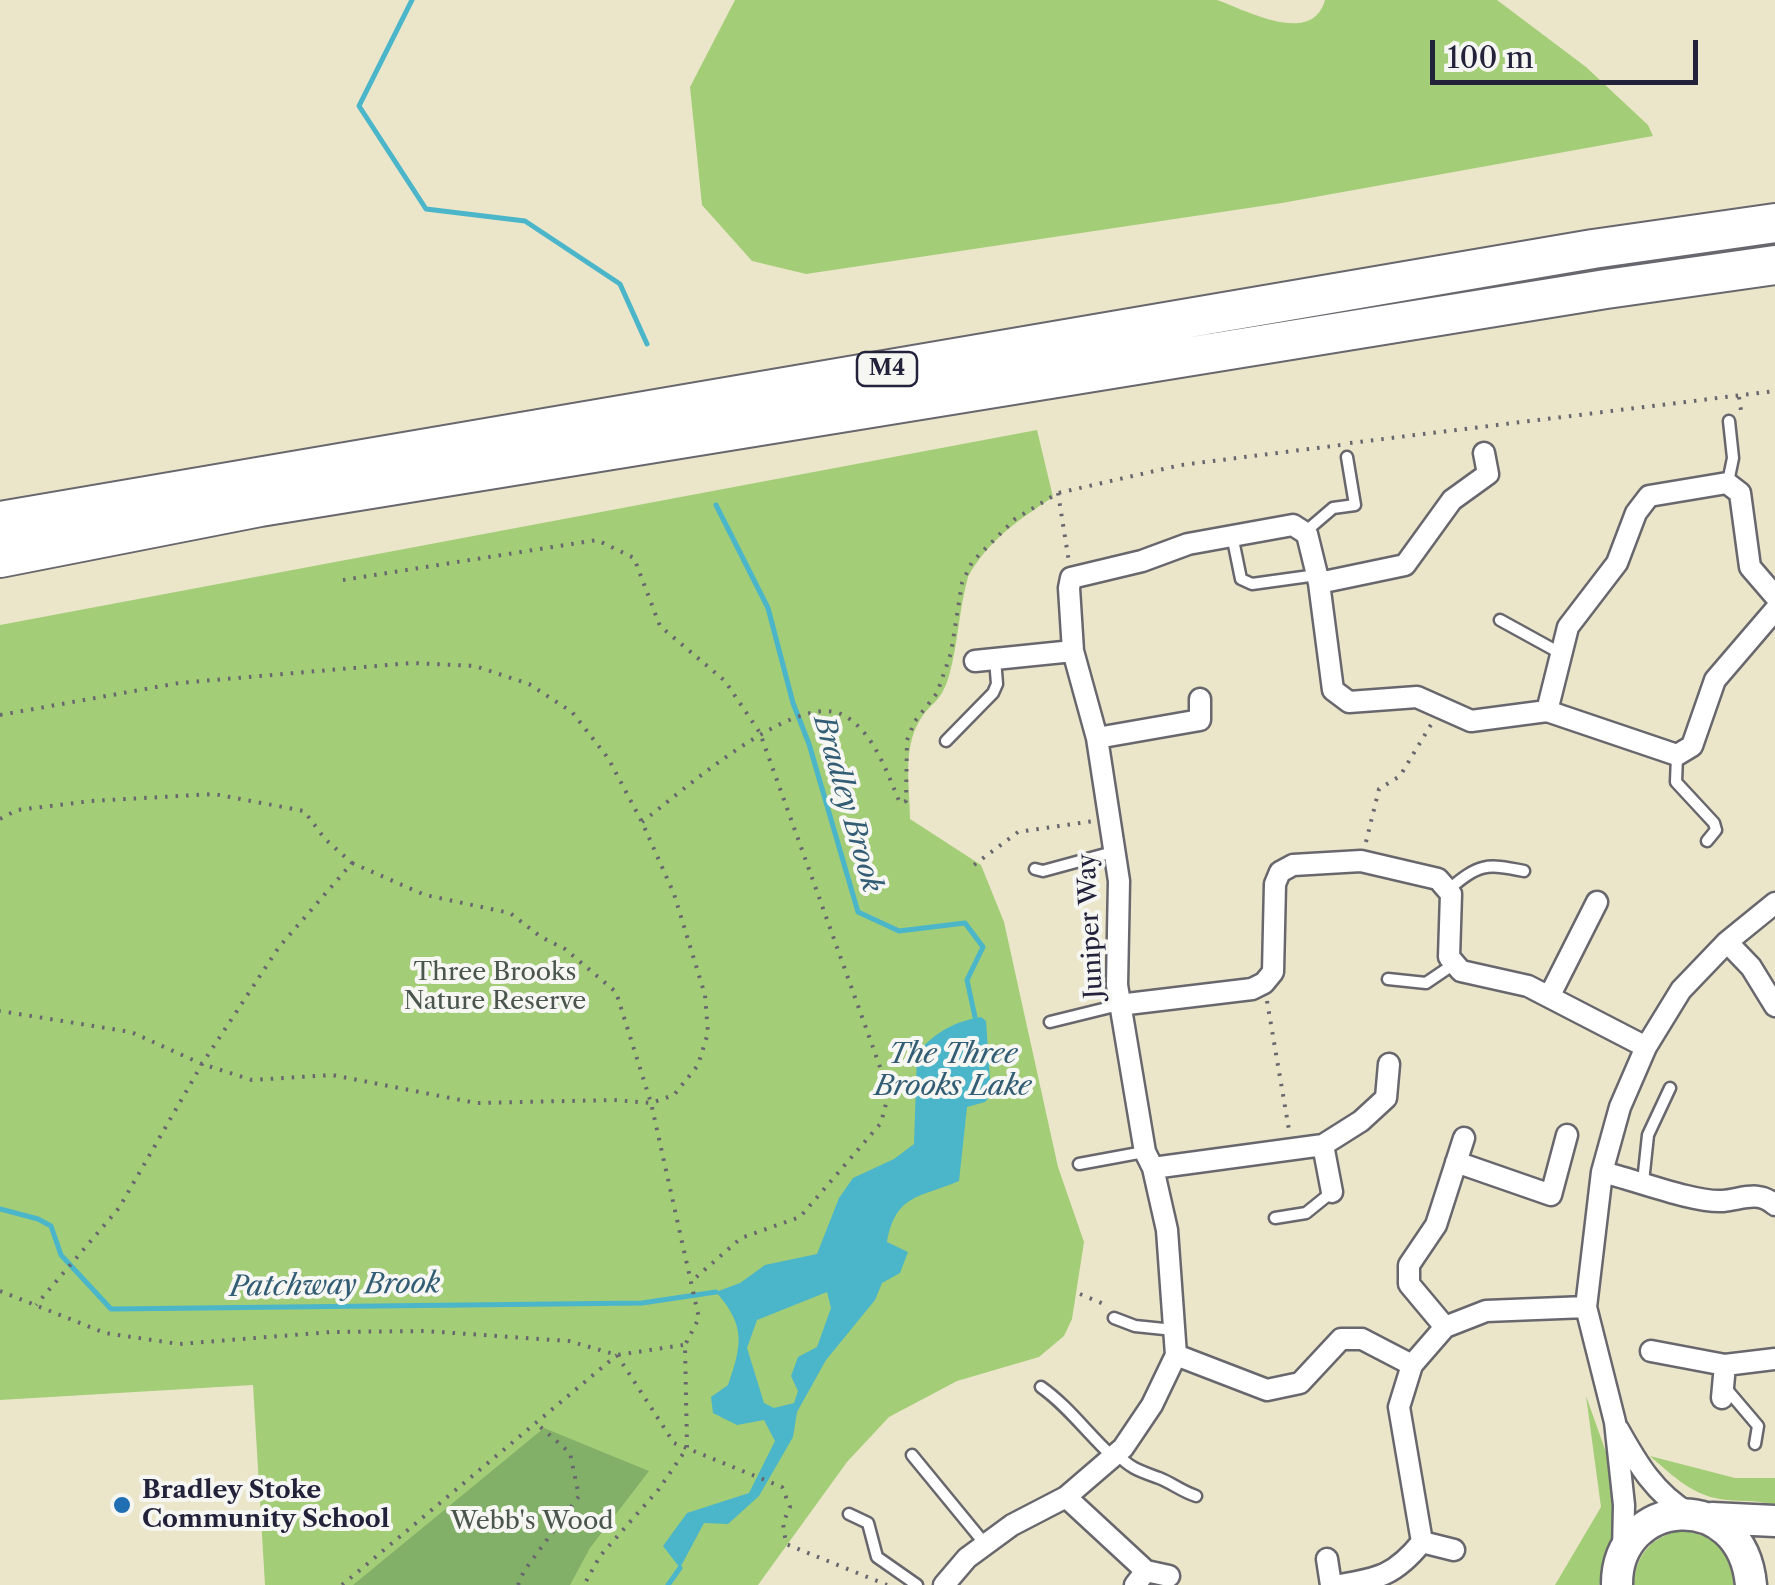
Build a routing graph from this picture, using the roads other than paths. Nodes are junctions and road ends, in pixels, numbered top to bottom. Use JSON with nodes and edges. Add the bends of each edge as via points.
{"nodes":[{"id":1,"x":1775,"y":223,"type":"edge"},
{"id":2,"x":1775,"y":265,"type":"edge"},
{"id":3,"x":1729,"y":421,"type":"dead end"},
{"id":4,"x":1484,"y":453,"type":"dead end"},
{"id":5,"x":1346,"y":457,"type":"dead end"},
{"id":6,"x":1728,"y":483,"type":"junction"},
{"id":7,"x":0,"y":521,"type":"edge"},
{"id":8,"x":1304,"y":532,"type":"junction"},
{"id":9,"x":1232,"y":534,"type":"junction"},
{"id":10,"x":0,"y":558,"type":"edge"},
{"id":11,"x":1318,"y":579,"type":"junction"},
{"id":12,"x":1775,"y":596,"type":"edge"},
{"id":13,"x":1775,"y":610,"type":"edge"},
{"id":14,"x":1500,"y":620,"type":"dead end"},
{"id":15,"x":1074,"y":651,"type":"junction"},
{"id":16,"x":1561,"y":653,"type":"junction"},
{"id":17,"x":985,"y":660,"type":"joint"},
{"id":18,"x":1200,"y":700,"type":"dead end"},
{"id":19,"x":1547,"y":711,"type":"junction"},
{"id":20,"x":1097,"y":738,"type":"junction"},
{"id":21,"x":946,"y":741,"type":"dead end"},
{"id":22,"x":1677,"y":754,"type":"junction"},
{"id":23,"x":1708,"y":840,"type":"dead end"},
{"id":24,"x":1113,"y":852,"type":"junction"},
{"id":25,"x":1035,"y":869,"type":"dead end"},
{"id":26,"x":1524,"y":871,"type":"dead end"},
{"id":27,"x":1448,"y":890,"type":"junction"},
{"id":28,"x":1597,"y":902,"type":"dead end"},
{"id":29,"x":1775,"y":903,"type":"edge"},
{"id":30,"x":1728,"y":942,"type":"junction"},
{"id":31,"x":1454,"y":964,"type":"junction"},
{"id":32,"x":1388,"y":979,"type":"dead end"},
{"id":33,"x":1550,"y":996,"type":"junction"},
{"id":34,"x":1119,"y":1005,"type":"junction"},
{"id":35,"x":1775,"y":1006,"type":"edge"},
{"id":36,"x":1050,"y":1022,"type":"dead end"},
{"id":37,"x":1646,"y":1047,"type":"junction"},
{"id":38,"x":1389,"y":1064,"type":"dead end"},
{"id":39,"x":1670,"y":1088,"type":"dead end"},
{"id":40,"x":1567,"y":1135,"type":"dead end"},
{"id":41,"x":1464,"y":1138,"type":"dead end"},
{"id":42,"x":1323,"y":1145,"type":"junction"},
{"id":43,"x":1149,"y":1160,"type":"junction"},
{"id":44,"x":1456,"y":1162,"type":"junction"},
{"id":45,"x":1079,"y":1164,"type":"dead end"},
{"id":46,"x":1602,"y":1172,"type":"junction"},
{"id":47,"x":1644,"y":1182,"type":"junction"},
{"id":48,"x":1332,"y":1192,"type":"joint"},
{"id":49,"x":1775,"y":1205,"type":"edge"},
{"id":50,"x":1275,"y":1218,"type":"dead end"},
{"id":51,"x":1586,"y":1307,"type":"junction"},
{"id":52,"x":1114,"y":1318,"type":"dead end"},
{"id":53,"x":1445,"y":1327,"type":"junction"},
{"id":54,"x":1174,"y":1330,"type":"junction"},
{"id":55,"x":1651,"y":1350,"type":"dead end"},
{"id":56,"x":1176,"y":1355,"type":"junction"},
{"id":57,"x":1775,"y":1358,"type":"edge"},
{"id":58,"x":1412,"y":1365,"type":"junction"},
{"id":59,"x":1724,"y":1383,"type":"junction"},
{"id":60,"x":1041,"y":1387,"type":"dead end"},
{"id":61,"x":1614,"y":1422,"type":"junction"},
{"id":62,"x":1755,"y":1444,"type":"dead end"},
{"id":63,"x":912,"y":1455,"type":"dead end"},
{"id":64,"x":1114,"y":1455,"type":"junction"},
{"id":65,"x":1196,"y":1496,"type":"dead end"},
{"id":66,"x":1066,"y":1497,"type":"junction"},
{"id":67,"x":849,"y":1514,"type":"dead end"},
{"id":68,"x":1697,"y":1516,"type":"junction"},
{"id":69,"x":1775,"y":1521,"type":"edge"},
{"id":70,"x":1422,"y":1542,"type":"junction"},
{"id":71,"x":986,"y":1544,"type":"junction"},
{"id":72,"x":1454,"y":1550,"type":"dead end"},
{"id":73,"x":1775,"y":1554,"type":"edge"},
{"id":74,"x":1326,"y":1559,"type":"dead end"},
{"id":75,"x":1617,"y":1575,"type":"edge"},
{"id":76,"x":1154,"y":1578,"type":"edge"},
{"id":77,"x":917,"y":1585,"type":"edge"},
{"id":78,"x":944,"y":1585,"type":"edge"},
{"id":79,"x":1331,"y":1585,"type":"edge"},
{"id":80,"x":1340,"y":1585,"type":"edge"},
{"id":81,"x":1751,"y":1585,"type":"edge"}],
"edges":[{"from":1,"to":7,"type":"highway","number":"M4"},
{"from":2,"to":10,"type":"highway","number":"M4","via":[[300,500]]},
{"from":3,"to":6,"type":"lane"},
{"from":4,"to":11,"type":"street","via":[[1488,474],[1452,500],[1405,565]]},
{"from":5,"to":8,"type":"lane","via":[[1355,504],[1333,508]]},
{"from":6,"to":12,"type":"street","via":[[1740,494],[1750,567]]},
{"from":6,"to":16,"type":"street","via":[[1649,496],[1617,564],[1568,627]]},
{"from":8,"to":9,"type":"street","via":[[1293,526]]},
{"from":8,"to":11,"type":"street"},
{"from":9,"to":11,"type":"lane","via":[[1241,579]]},
{"from":9,"to":15,"type":"street","name":"Juniper Way","via":[[1072,578]]},
{"from":11,"to":19,"type":"street","via":[[1333,690],[1349,702],[1417,697],[1470,721]]},
{"from":13,"to":22,"type":"street","via":[[1715,680],[1692,746]]},
{"from":14,"to":16,"type":"lane"},
{"from":15,"to":17,"type":"street"},
{"from":15,"to":20,"type":"street","name":"Juniper Way"},
{"from":16,"to":19,"type":"street"},
{"from":17,"to":21,"type":"lane","via":[[996,684],[993,693]]},
{"from":18,"to":20,"type":"street","via":[[1200,720]]},
{"from":19,"to":22,"type":"street"},
{"from":20,"to":24,"type":"street","name":"Juniper Way"},
{"from":22,"to":23,"type":"lane","via":[[1676,782],[1714,823]]},
{"from":24,"to":25,"type":"lane"},
{"from":24,"to":34,"type":"street","name":"Juniper Way"},
{"from":26,"to":27,"type":"lane","via":[[1482,866]]},
{"from":27,"to":31,"type":"street"},
{"from":27,"to":34,"type":"street","via":[[1438,879],[1361,861],[1293,865],[1274,884],[1272,972],[1264,983]]},
{"from":28,"to":33,"type":"street"},
{"from":29,"to":30,"type":"street"},
{"from":30,"to":35,"type":"street"},
{"from":30,"to":37,"type":"street","via":[[1682,990]]},
{"from":31,"to":32,"type":"lane","via":[[1426,983]]},
{"from":31,"to":33,"type":"street"},
{"from":33,"to":37,"type":"street"},
{"from":34,"to":36,"type":"lane"},
{"from":34,"to":43,"type":"street","name":"Juniper Way"},
{"from":37,"to":46,"type":"street"},
{"from":38,"to":42,"type":"street","via":[[1386,1098]]},
{"from":39,"to":47,"type":"lane","via":[[1648,1135]]},
{"from":40,"to":44,"type":"street","via":[[1551,1196]]},
{"from":41,"to":44,"type":"street"},
{"from":42,"to":43,"type":"street"},
{"from":42,"to":48,"type":"street"},
{"from":43,"to":45,"type":"lane"},
{"from":43,"to":54,"type":"street","name":"Juniper Way","via":[[1167,1230]]},
{"from":44,"to":53,"type":"street","via":[[1436,1225],[1408,1265],[1409,1284]]},
{"from":46,"to":47,"type":"street"},
{"from":46,"to":51,"type":"street"},
{"from":47,"to":49,"type":"street","via":[[1722,1201],[1758,1196]]},
{"from":48,"to":50,"type":"lane","via":[[1306,1213]]},
{"from":51,"to":53,"type":"street","via":[[1486,1311]]},
{"from":51,"to":61,"type":"street"},
{"from":52,"to":54,"type":"lane"},
{"from":53,"to":58,"type":"street"},
{"from":54,"to":56,"type":"street","name":"Juniper Way"},
{"from":55,"to":59,"type":"street"},
{"from":56,"to":58,"type":"street","via":[[1267,1390],[1300,1383],[1341,1340],[1362,1339]]},
{"from":56,"to":64,"type":"street","via":[[1152,1405]]},
{"from":57,"to":59,"type":"street"},
{"from":58,"to":70,"type":"street","via":[[1400,1407]]},
{"from":59,"to":62,"type":"lane","via":[[1758,1426]]},
{"from":60,"to":64,"type":"lane"},
{"from":61,"to":68,"type":"street","via":[[1647,1478]]},
{"from":61,"to":75,"type":"street","via":[[1624,1506]]},
{"from":63,"to":71,"type":"lane"},
{"from":64,"to":65,"type":"lane","via":[[1140,1474]]},
{"from":64,"to":66,"type":"street"},
{"from":66,"to":71,"type":"street"},
{"from":66,"to":76,"type":"street"},
{"from":67,"to":77,"type":"lane","via":[[868,1523],[877,1557]]},
{"from":68,"to":69,"type":"street"},
{"from":68,"to":75,"type":"street","via":[[1648,1524],[1634,1537]]},
{"from":68,"to":81,"type":"street","via":[[1726,1528],[1742,1548]]},
{"from":70,"to":72,"type":"street"},
{"from":70,"to":80,"type":"street","via":[[1404,1564],[1381,1577]]},
{"from":71,"to":78,"type":"street"},
{"from":73,"to":81,"type":"street"},
{"from":74,"to":79,"type":"street"}]}
